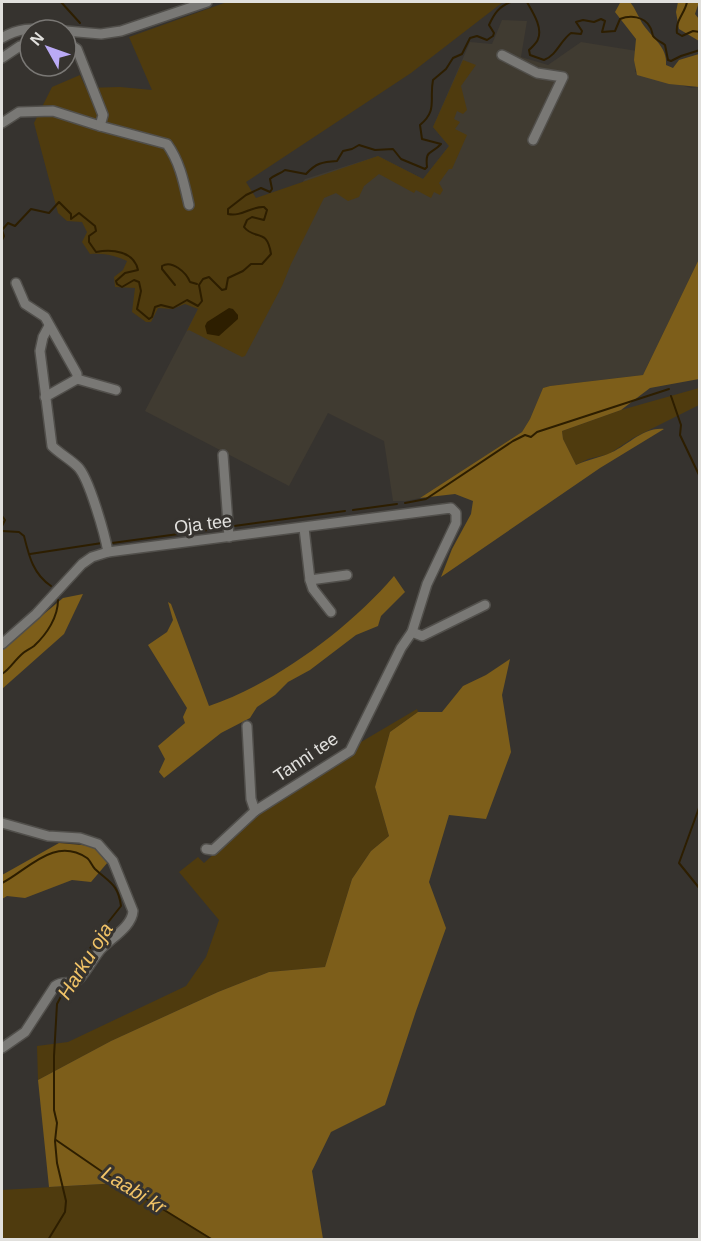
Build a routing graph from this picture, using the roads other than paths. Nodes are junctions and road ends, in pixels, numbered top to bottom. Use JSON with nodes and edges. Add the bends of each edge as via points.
{"nodes":[{"id":1,"x":207,"y":2,"type":"edge"},
{"id":2,"x":18,"y":30,"type":"edge"},
{"id":3,"x":78,"y":32,"type":"edge"},
{"id":4,"x":2,"y":38,"type":"edge"},
{"id":5,"x":18,"y":47,"type":"edge"},
{"id":6,"x":78,"y":54,"type":"edge"},
{"id":7,"x":502,"y":55,"type":"dead end"},
{"id":8,"x":2,"y":58,"type":"edge"},
{"id":9,"x":2,"y":123,"type":"edge"},
{"id":10,"x":100,"y":126,"type":"junction"},
{"id":11,"x":533,"y":140,"type":"dead end"},
{"id":12,"x":189,"y":205,"type":"dead end"},
{"id":13,"x":16,"y":283,"type":"dead end"},
{"id":14,"x":49,"y":326,"type":"junction"},
{"id":15,"x":77,"y":379,"type":"junction"},
{"id":16,"x":116,"y":390,"type":"dead end"},
{"id":17,"x":45,"y":397,"type":"junction"},
{"id":18,"x":223,"y":455,"type":"dead end"},
{"id":19,"x":443,"y":508,"type":"joint"},
{"id":20,"x":304,"y":528,"type":"junction"},
{"id":21,"x":229,"y":537,"type":"junction"},
{"id":22,"x":108,"y":552,"type":"junction"},
{"id":23,"x":347,"y":575,"type":"dead end"},
{"id":24,"x":310,"y":580,"type":"junction"},
{"id":25,"x":485,"y":605,"type":"dead end"},
{"id":26,"x":331,"y":612,"type":"dead end"},
{"id":27,"x":412,"y":632,"type":"junction"},
{"id":28,"x":2,"y":644,"type":"edge"},
{"id":29,"x":247,"y":726,"type":"dead end"},
{"id":30,"x":255,"y":811,"type":"junction"},
{"id":31,"x":2,"y":823,"type":"edge"},
{"id":32,"x":206,"y":849,"type":"dead end"},
{"id":33,"x":2,"y":1048,"type":"edge"}],
"edges":[{"from":1,"to":3,"type":"street","via":[[112,33]]},
{"from":2,"to":4,"type":"street"},
{"from":5,"to":8,"type":"street"},
{"from":6,"to":10,"type":"street","via":[[103,115]]},
{"from":7,"to":11,"type":"street","via":[[537,73],[563,77]]},
{"from":9,"to":10,"type":"street","via":[[19,112],[53,111]]},
{"from":10,"to":12,"type":"street","via":[[167,144],[183,175]]},
{"from":13,"to":14,"type":"street","via":[[25,304],[45,317]]},
{"from":14,"to":15,"type":"street"},
{"from":14,"to":17,"type":"street","via":[[40,351]]},
{"from":15,"to":16,"type":"street"},
{"from":15,"to":17,"type":"street"},
{"from":17,"to":22,"type":"street","via":[[52,446],[84,476]]},
{"from":18,"to":21,"type":"street"},
{"from":19,"to":20,"type":"street","name":"Oja tee"},
{"from":19,"to":27,"type":"street","name":"Tanni tee","via":[[456,513],[456,523],[427,584]]},
{"from":20,"to":21,"type":"street","name":"Oja tee"},
{"from":20,"to":24,"type":"street"},
{"from":21,"to":22,"type":"street","name":"Oja tee"},
{"from":22,"to":28,"type":"street","name":"Oja tee","via":[[82,564],[19,632]]},
{"from":23,"to":24,"type":"street"},
{"from":24,"to":26,"type":"street"},
{"from":25,"to":27,"type":"street","via":[[422,636]]},
{"from":27,"to":30,"type":"street","name":"Tanni tee","via":[[350,751]]},
{"from":29,"to":30,"type":"street","via":[[250,799]]},
{"from":30,"to":32,"type":"street","name":"Tanni tee","via":[[213,850]]},
{"from":31,"to":33,"type":"street","via":[[98,844],[113,861],[133,910],[127,924],[101,948],[80,978],[55,986],[26,1032]]}]}
